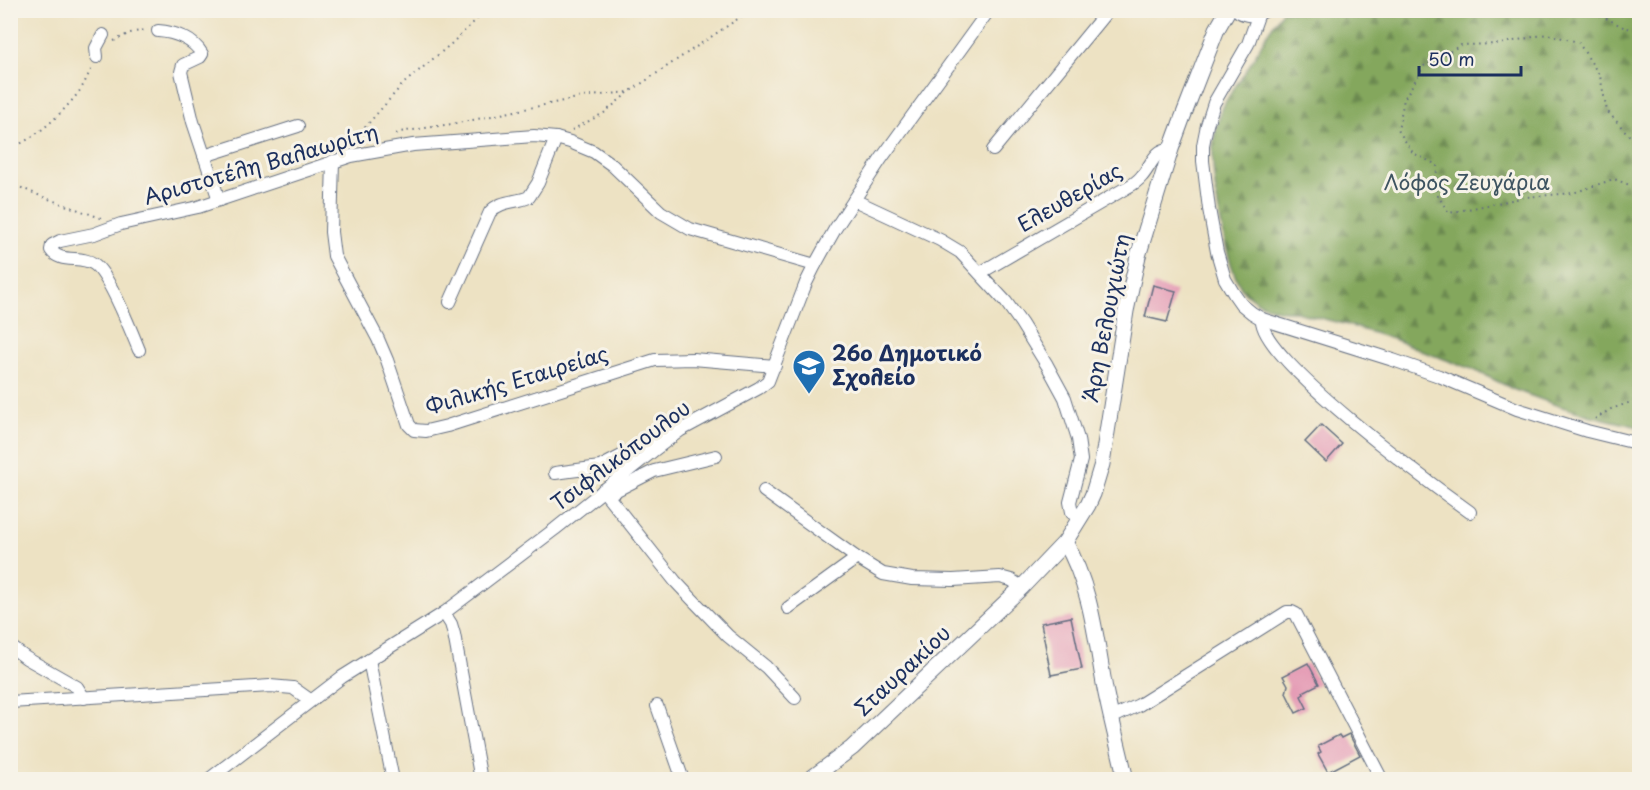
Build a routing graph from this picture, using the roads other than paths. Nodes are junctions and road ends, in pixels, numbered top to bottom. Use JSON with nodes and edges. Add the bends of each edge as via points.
{"nodes":[{"id":1,"x":989,"y":10,"type":"edge"},
{"id":2,"x":1108,"y":10,"type":"edge"},
{"id":3,"x":1228,"y":10,"type":"edge"},
{"id":4,"x":1239,"y":10,"type":"edge"},
{"id":5,"x":1261,"y":12,"type":"edge"},
{"id":6,"x":158,"y":31,"type":"road end"},
{"id":7,"x":103,"y":34,"type":"dead end"},
{"id":8,"x":97,"y":57,"type":"road end"},
{"id":9,"x":298,"y":126,"type":"dead end"},
{"id":10,"x":556,"y":138,"type":"junction"},
{"id":11,"x":1171,"y":149,"type":"junction"},
{"id":12,"x":993,"y":150,"type":"dead end"},
{"id":13,"x":204,"y":156,"type":"junction"},
{"id":14,"x":333,"y":161,"type":"junction"},
{"id":15,"x":219,"y":200,"type":"junction"},
{"id":16,"x":854,"y":200,"type":"junction"},
{"id":17,"x":814,"y":265,"type":"junction"},
{"id":18,"x":980,"y":273,"type":"junction"},
{"id":19,"x":450,"y":302,"type":"dead end"},
{"id":20,"x":1262,"y":319,"type":"junction"},
{"id":21,"x":139,"y":350,"type":"dead end"},
{"id":22,"x":775,"y":366,"type":"junction"},
{"id":23,"x":688,"y":426,"type":"junction"},
{"id":24,"x":1640,"y":444,"type":"edge"},
{"id":25,"x":716,"y":456,"type":"dead end"},
{"id":26,"x":555,"y":473,"type":"dead end"},
{"id":27,"x":603,"y":490,"type":"junction"},
{"id":28,"x":764,"y":492,"type":"dead end"},
{"id":29,"x":1470,"y":512,"type":"dead end"},
{"id":30,"x":1081,"y":518,"type":"junction"},
{"id":31,"x":1065,"y":542,"type":"junction"},
{"id":32,"x":857,"y":558,"type":"junction"},
{"id":33,"x":1022,"y":587,"type":"junction"},
{"id":34,"x":788,"y":608,"type":"dead end"},
{"id":35,"x":444,"y":613,"type":"junction"},
{"id":36,"x":10,"y":646,"type":"edge"},
{"id":37,"x":369,"y":660,"type":"junction"},
{"id":38,"x":84,"y":698,"type":"junction"},
{"id":39,"x":795,"y":698,"type":"dead end"},
{"id":40,"x":310,"y":700,"type":"junction"},
{"id":41,"x":10,"y":702,"type":"edge"},
{"id":42,"x":657,"y":706,"type":"dead end"},
{"id":43,"x":1112,"y":718,"type":"junction"},
{"id":44,"x":208,"y":780,"type":"edge"},
{"id":45,"x":393,"y":780,"type":"edge"},
{"id":46,"x":481,"y":780,"type":"edge"},
{"id":47,"x":683,"y":780,"type":"edge"},
{"id":48,"x":809,"y":780,"type":"edge"},
{"id":49,"x":1126,"y":780,"type":"edge"},
{"id":50,"x":1382,"y":780,"type":"edge"}],
"edges":[{"from":1,"to":16,"type":"street","name":"Τσιφλικόπουλου"},
{"from":2,"to":12,"type":"street"},
{"from":3,"to":11,"type":"street","name":"Άρη Βελουχιώτη"},
{"from":4,"to":5,"type":"street","via":[[1248,14]]},
{"from":5,"to":20,"type":"street","via":[[1248,44],[1214,103],[1203,144],[1203,161],[1222,272],[1241,304]]},
{"from":6,"to":13,"type":"street","via":[[182,37],[202,54],[181,69]]},
{"from":7,"to":8,"type":"street","via":[[96,48]]},
{"from":9,"to":13,"type":"street"},
{"from":10,"to":14,"type":"street","name":"Αριστοτέλη Βαλαωρίτη","via":[[413,144]]},
{"from":10,"to":17,"type":"street","name":"Αριστοτέλη Βαλαωρίτη","via":[[594,152],[680,224]]},
{"from":10,"to":19,"type":"street","via":[[529,197],[503,203],[490,213]]},
{"from":11,"to":18,"type":"street","name":"Ελευθερίας","via":[[1159,152],[1143,175],[1126,188]]},
{"from":11,"to":30,"type":"street","name":"Άρη Βελουχιώτη","via":[[1133,278],[1099,477]]},
{"from":13,"to":15,"type":"street"},
{"from":14,"to":15,"type":"street","name":"Αριστοτέλη Βαλαωρίτη"},
{"from":14,"to":22,"type":"street","name":"Φιλικής Εταιρείας","via":[[334,256],[378,339],[414,430],[447,426],[655,360]]},
{"from":15,"to":21,"type":"street","name":"Αριστοτέλη Βαλαωρίτη","via":[[113,226],[55,243],[51,248],[59,257],[87,260],[99,268]]},
{"from":16,"to":17,"type":"street","name":"Τσιφλικόπουλου"},
{"from":16,"to":18,"type":"street","via":[[950,245]]},
{"from":17,"to":22,"type":"street","name":"Τσιφλικόπουλου"},
{"from":18,"to":30,"type":"street","via":[[1021,323],[1065,398],[1081,452],[1070,506]]},
{"from":20,"to":24,"type":"street","via":[[1439,376],[1517,409]]},
{"from":20,"to":29,"type":"street","via":[[1271,341],[1287,361],[1345,416]]},
{"from":22,"to":23,"type":"street","name":"Τσιφλικόπουλου","via":[[768,381],[759,388]]},
{"from":23,"to":26,"type":"street","via":[[682,425],[600,467]]},
{"from":23,"to":27,"type":"street","name":"Τσιφλικόπουλου"},
{"from":25,"to":27,"type":"street","via":[[654,471],[613,492]]},
{"from":27,"to":35,"type":"street","name":"Τσιφλικόπουλου"},
{"from":27,"to":39,"type":"street","via":[[692,599]]},
{"from":28,"to":32,"type":"street"},
{"from":30,"to":31,"type":"street","name":"Άρη Βελουχιώτη"},
{"from":31,"to":33,"type":"street","name":"Άρη Βελουχιώτη"},
{"from":31,"to":43,"type":"street","via":[[1084,585]]},
{"from":32,"to":33,"type":"street","via":[[880,572],[901,578],[1000,577]]},
{"from":32,"to":34,"type":"street"},
{"from":33,"to":48,"type":"street","name":"Σταυρακίου","via":[[852,748]]},
{"from":35,"to":37,"type":"street","name":"Τσιφλικόπουλου"},
{"from":35,"to":46,"type":"street","via":[[454,634]]},
{"from":36,"to":38,"type":"street","via":[[76,687]]},
{"from":37,"to":40,"type":"street","name":"Τσιφλικόπουλου"},
{"from":37,"to":45,"type":"street"},
{"from":38,"to":40,"type":"street","via":[[281,686],[298,690]]},
{"from":38,"to":41,"type":"street"},
{"from":40,"to":44,"type":"street","name":"Τσιφλικόπουλου"},
{"from":42,"to":47,"type":"street"},
{"from":43,"to":49,"type":"street"},
{"from":43,"to":50,"type":"street","via":[[1292,612]]}]}
